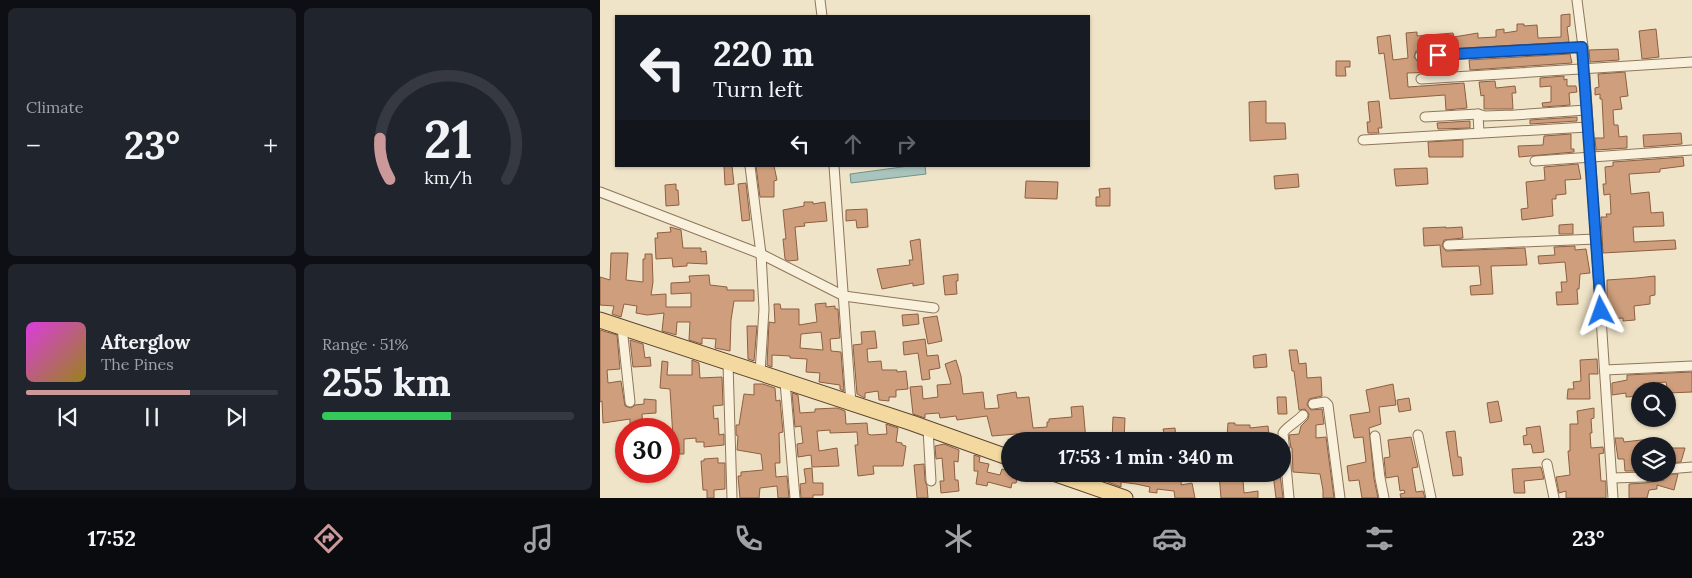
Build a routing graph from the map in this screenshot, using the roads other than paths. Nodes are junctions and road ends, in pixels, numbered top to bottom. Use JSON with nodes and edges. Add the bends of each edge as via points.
{"nodes":[{"id":1,"x":820,"y":0,"type":"edge"},
{"id":2,"x":1577,"y":0,"type":"edge"},
{"id":3,"x":822,"y":15,"type":"edge"},
{"id":4,"x":1582,"y":47,"type":"junction"},
{"id":5,"x":1420,"y":56,"type":"dead end"},
{"id":6,"x":1692,"y":62,"type":"edge"},
{"id":7,"x":1584,"y":68,"type":"junction"},
{"id":8,"x":1421,"y":79,"type":"dead end"},
{"id":9,"x":1586,"y":110,"type":"junction"},
{"id":10,"x":1478,"y":114,"type":"junction"},
{"id":11,"x":1425,"y":117,"type":"dead end"},
{"id":12,"x":1587,"y":127,"type":"junction"},
{"id":13,"x":1479,"y":134,"type":"junction"},
{"id":14,"x":1363,"y":140,"type":"dead end"},
{"id":15,"x":1692,"y":150,"type":"edge"},
{"id":16,"x":1590,"y":156,"type":"junction"},
{"id":17,"x":1535,"y":161,"type":"dead end"},
{"id":18,"x":750,"y":167,"type":"edge"},
{"id":19,"x":834,"y":167,"type":"edge"},
{"id":20,"x":600,"y":192,"type":"edge"},
{"id":21,"x":1596,"y":239,"type":"junction"},
{"id":22,"x":1448,"y":245,"type":"dead end"},
{"id":23,"x":761,"y":254,"type":"junction"},
{"id":24,"x":844,"y":296,"type":"junction"},
{"id":25,"x":934,"y":308,"type":"dead end"},
{"id":26,"x":600,"y":320,"type":"edge"},
{"id":27,"x":622,"y":327,"type":"junction"},
{"id":28,"x":728,"y":363,"type":"junction"},
{"id":29,"x":1692,"y":366,"type":"edge"},
{"id":30,"x":1605,"y":370,"type":"junction"},
{"id":31,"x":760,"y":374,"type":"junction"},
{"id":32,"x":785,"y":382,"type":"junction"},
{"id":33,"x":630,"y":402,"type":"dead end"},
{"id":34,"x":851,"y":404,"type":"junction"},
{"id":35,"x":1313,"y":404,"type":"dead end"},
{"id":36,"x":1303,"y":415,"type":"dead end"},
{"id":37,"x":928,"y":429,"type":"junction"},
{"id":38,"x":1418,"y":435,"type":"dead end"},
{"id":39,"x":1375,"y":436,"type":"dead end"},
{"id":40,"x":1001,"y":455,"type":"edge"},
{"id":41,"x":1547,"y":464,"type":"dead end"},
{"id":42,"x":1692,"y":468,"type":"edge"},
{"id":43,"x":1676,"y":469,"type":"edge"},
{"id":44,"x":1631,"y":477,"type":"edge"},
{"id":45,"x":1612,"y":478,"type":"junction"},
{"id":46,"x":931,"y":481,"type":"dead end"},
{"id":47,"x":1079,"y":482,"type":"edge"},
{"id":48,"x":732,"y":498,"type":"edge"},
{"id":49,"x":795,"y":498,"type":"edge"},
{"id":50,"x":1125,"y":498,"type":"edge"},
{"id":51,"x":1289,"y":498,"type":"edge"},
{"id":52,"x":1340,"y":498,"type":"edge"},
{"id":53,"x":1384,"y":498,"type":"edge"},
{"id":54,"x":1430,"y":498,"type":"edge"},
{"id":55,"x":1554,"y":498,"type":"edge"},
{"id":56,"x":1613,"y":498,"type":"edge"}],
"edges":[{"from":1,"to":3,"type":"street"},
{"from":2,"to":4,"type":"street"},
{"from":4,"to":5,"type":"street"},
{"from":4,"to":7,"type":"street"},
{"from":6,"to":7,"type":"street"},
{"from":7,"to":8,"type":"street"},
{"from":7,"to":9,"type":"street"},
{"from":9,"to":10,"type":"street"},
{"from":9,"to":12,"type":"street"},
{"from":10,"to":11,"type":"street"},
{"from":10,"to":13,"type":"street"},
{"from":12,"to":13,"type":"street"},
{"from":12,"to":16,"type":"street"},
{"from":13,"to":14,"type":"street"},
{"from":15,"to":16,"type":"street"},
{"from":16,"to":17,"type":"street"},
{"from":16,"to":21,"type":"street"},
{"from":18,"to":23,"type":"street"},
{"from":19,"to":24,"type":"street"},
{"from":20,"to":23,"type":"street"},
{"from":21,"to":22,"type":"street"},
{"from":21,"to":30,"type":"street"},
{"from":23,"to":24,"type":"street"},
{"from":23,"to":31,"type":"street","via":[[764,309]]},
{"from":24,"to":25,"type":"street"},
{"from":24,"to":34,"type":"street"},
{"from":26,"to":27,"type":"main road"},
{"from":27,"to":28,"type":"main road"},
{"from":27,"to":33,"type":"street"},
{"from":28,"to":31,"type":"main road"},
{"from":28,"to":48,"type":"street"},
{"from":29,"to":30,"type":"street"},
{"from":30,"to":45,"type":"street"},
{"from":31,"to":32,"type":"main road"},
{"from":32,"to":34,"type":"main road"},
{"from":32,"to":49,"type":"street"},
{"from":34,"to":37,"type":"main road"},
{"from":35,"to":52,"type":"street","via":[[1325,402],[1328,405]]},
{"from":36,"to":51,"type":"street","via":[[1283,433]]},
{"from":37,"to":40,"type":"main road"},
{"from":37,"to":46,"type":"street"},
{"from":38,"to":54,"type":"street"},
{"from":39,"to":53,"type":"street"},
{"from":41,"to":55,"type":"street"},
{"from":42,"to":43,"type":"street"},
{"from":44,"to":45,"type":"street"},
{"from":45,"to":56,"type":"street"},
{"from":47,"to":50,"type":"main road"}]}
